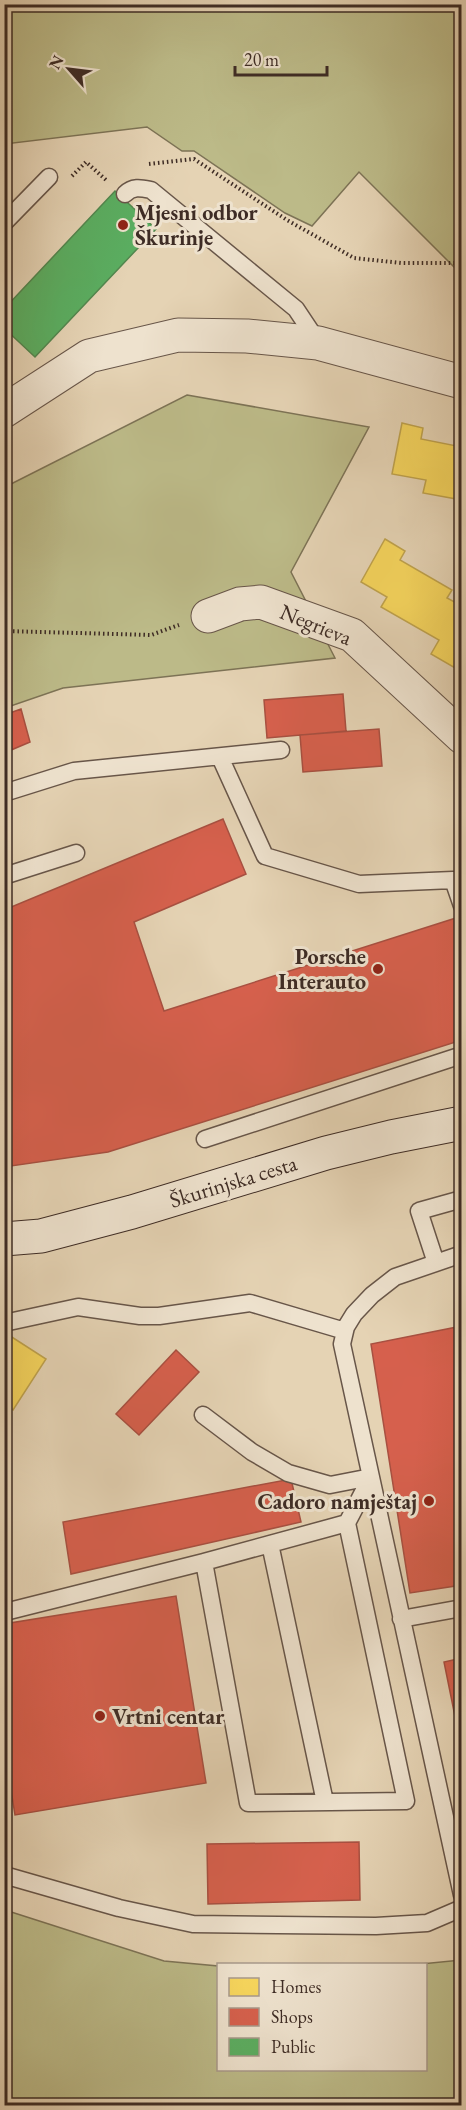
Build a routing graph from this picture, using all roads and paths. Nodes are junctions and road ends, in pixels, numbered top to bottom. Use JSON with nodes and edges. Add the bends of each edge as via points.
{"nodes":[{"id":1,"x":139,"y":165,"type":"dead end"},
{"id":2,"x":94,"y":170,"type":"dead end"},
{"id":3,"x":49,"y":177,"type":"dead end"},
{"id":4,"x":119,"y":190,"type":"joint"},
{"id":5,"x":4,"y":224,"type":"edge"},
{"id":6,"x":462,"y":263,"type":"edge"},
{"id":7,"x":318,"y":343,"type":"junction"},
{"id":8,"x":462,"y":382,"type":"edge"},
{"id":9,"x":4,"y":411,"type":"edge"},
{"id":10,"x":208,"y":615,"type":"dead end"},
{"id":11,"x":4,"y":631,"type":"edge"},
{"id":12,"x":151,"y":634,"type":"dead end"},
{"id":13,"x":462,"y":737,"type":"edge"},
{"id":14,"x":281,"y":750,"type":"dead end"},
{"id":15,"x":220,"y":757,"type":"junction"},
{"id":16,"x":4,"y":792,"type":"edge"},
{"id":17,"x":76,"y":853,"type":"dead end"},
{"id":18,"x":4,"y":876,"type":"edge"},
{"id":19,"x":462,"y":906,"type":"edge"},
{"id":20,"x":462,"y":1055,"type":"edge"},
{"id":21,"x":462,"y":1123,"type":"edge"},
{"id":22,"x":205,"y":1139,"type":"dead end"},
{"id":23,"x":462,"y":1199,"type":"edge"},
{"id":24,"x":4,"y":1239,"type":"edge"},
{"id":25,"x":462,"y":1254,"type":"edge"},
{"id":26,"x":436,"y":1263,"type":"junction"},
{"id":27,"x":4,"y":1323,"type":"edge"},
{"id":28,"x":345,"y":1331,"type":"junction"},
{"id":29,"x":203,"y":1415,"type":"dead end"},
{"id":30,"x":371,"y":1477,"type":"junction"},
{"id":31,"x":347,"y":1523,"type":"junction"},
{"id":32,"x":270,"y":1544,"type":"junction"},
{"id":33,"x":204,"y":1562,"type":"junction"},
{"id":34,"x":462,"y":1608,"type":"edge"},
{"id":35,"x":5,"y":1612,"type":"edge"},
{"id":36,"x":401,"y":1619,"type":"junction"},
{"id":37,"x":326,"y":1802,"type":"junction"},
{"id":38,"x":4,"y":1875,"type":"edge"},
{"id":39,"x":462,"y":1895,"type":"edge"},
{"id":40,"x":462,"y":1908,"type":"edge"}],
"edges":[{"from":1,"to":6,"type":"path","via":[[194,159],[354,258]]},
{"from":2,"to":4,"type":"path"},
{"from":3,"to":5,"type":"lane"},
{"from":4,"to":7,"type":"lane","via":[[151,190],[296,309]]},
{"from":7,"to":8,"type":"street"},
{"from":7,"to":9,"type":"street","via":[[178,335],[89,356]]},
{"from":10,"to":13,"type":"street","name":"Negrieva","via":[[240,604],[261,602],[352,635]]},
{"from":11,"to":12,"type":"path"},
{"from":14,"to":15,"type":"lane"},
{"from":15,"to":16,"type":"lane","via":[[74,771]]},
{"from":15,"to":19,"type":"lane","via":[[265,856],[359,884],[453,880]]},
{"from":17,"to":18,"type":"lane"},
{"from":20,"to":22,"type":"lane"},
{"from":21,"to":24,"type":"street","name":"Škurinjska cesta","via":[[326,1153],[41,1236]]},
{"from":23,"to":26,"type":"lane","via":[[419,1211]]},
{"from":25,"to":26,"type":"lane"},
{"from":26,"to":28,"type":"lane","via":[[395,1277],[354,1314]]},
{"from":27,"to":28,"type":"lane","via":[[78,1307],[159,1316],[250,1303]]},
{"from":28,"to":30,"type":"lane","via":[[342,1344]]},
{"from":29,"to":30,"type":"lane","via":[[288,1473],[330,1485]]},
{"from":30,"to":31,"type":"lane"},
{"from":30,"to":36,"type":"lane"},
{"from":31,"to":32,"type":"lane"},
{"from":31,"to":37,"type":"lane","via":[[406,1801]]},
{"from":32,"to":33,"type":"lane"},
{"from":32,"to":37,"type":"lane"},
{"from":33,"to":35,"type":"lane"},
{"from":33,"to":37,"type":"lane","via":[[248,1803]]},
{"from":34,"to":36,"type":"lane"},
{"from":36,"to":39,"type":"lane"},
{"from":38,"to":40,"type":"lane","via":[[119,1908],[193,1924],[427,1923]]}]}
